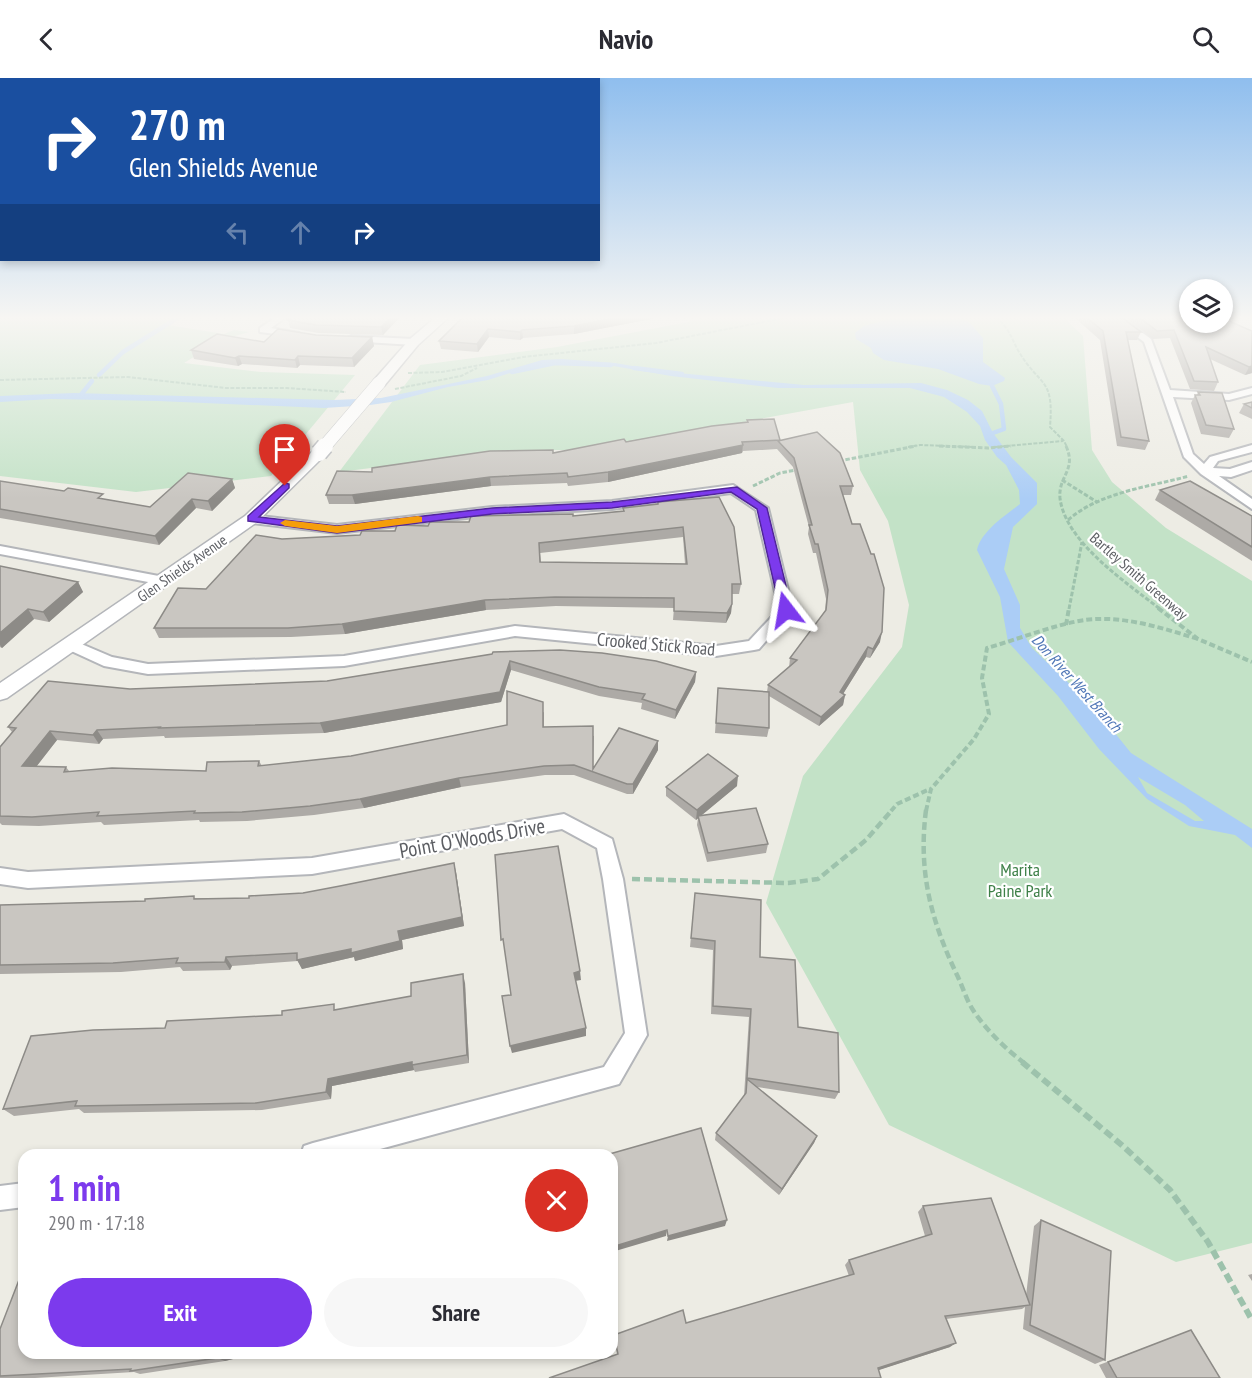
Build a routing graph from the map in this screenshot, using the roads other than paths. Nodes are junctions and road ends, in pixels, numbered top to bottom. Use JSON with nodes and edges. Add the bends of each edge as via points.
{"nodes":[{"id":1,"x":384,"y":378,"type":"edge"},
{"id":2,"x":1161,"y":378,"type":"edge"},
{"id":3,"x":1252,"y":391,"type":"edge"},
{"id":4,"x":1166,"y":393,"type":"junction"},
{"id":5,"x":1252,"y":448,"type":"edge"},
{"id":6,"x":1252,"y":466,"type":"edge"},
{"id":7,"x":1205,"y":471,"type":"junction"},
{"id":8,"x":1252,"y":504,"type":"edge"},
{"id":9,"x":251,"y":519,"type":"junction"},
{"id":10,"x":0,"y":550,"type":"edge"},
{"id":11,"x":164,"y":581,"type":"junction"},
{"id":12,"x":72,"y":645,"type":"junction"},
{"id":13,"x":0,"y":693,"type":"edge"},
{"id":14,"x":0,"y":876,"type":"edge"},
{"id":15,"x":336,"y":1149,"type":"edge"},
{"id":16,"x":18,"y":1196,"type":"edge"},
{"id":17,"x":0,"y":1198,"type":"edge"}],
"edges":[{"from":1,"to":9,"type":"street","name":"Glen Shields Avenue","bridge":true,"via":[[319,453]]},
{"from":2,"to":4,"type":"street"},
{"from":3,"to":4,"type":"street","via":[[1229,397]]},
{"from":4,"to":7,"type":"street","via":[[1188,455]]},
{"from":5,"to":7,"type":"street","via":[[1214,459]]},
{"from":6,"to":7,"type":"street","via":[[1231,473]]},
{"from":7,"to":8,"type":"street"},
{"from":9,"to":11,"type":"street","name":"Glen Shields Avenue"},
{"from":9,"to":12,"type":"street","name":"Crooked Stick Road","via":[[337,529],[492,511],[612,505],[733,489],[762,508],[786,610],[754,645],[716,651],[514,631],[344,661],[148,669],[109,662]]},
{"from":10,"to":11,"type":"street"},
{"from":11,"to":12,"type":"street","name":"Glen Shields Avenue"},
{"from":12,"to":13,"type":"street","name":"Glen Shields Avenue"},
{"from":14,"to":15,"type":"street","name":"Point O'Woods Drive","via":[[28,880],[312,866],[564,821],[605,844],[636,1035],[611,1076]]},
{"from":16,"to":17,"type":"street"}]}
